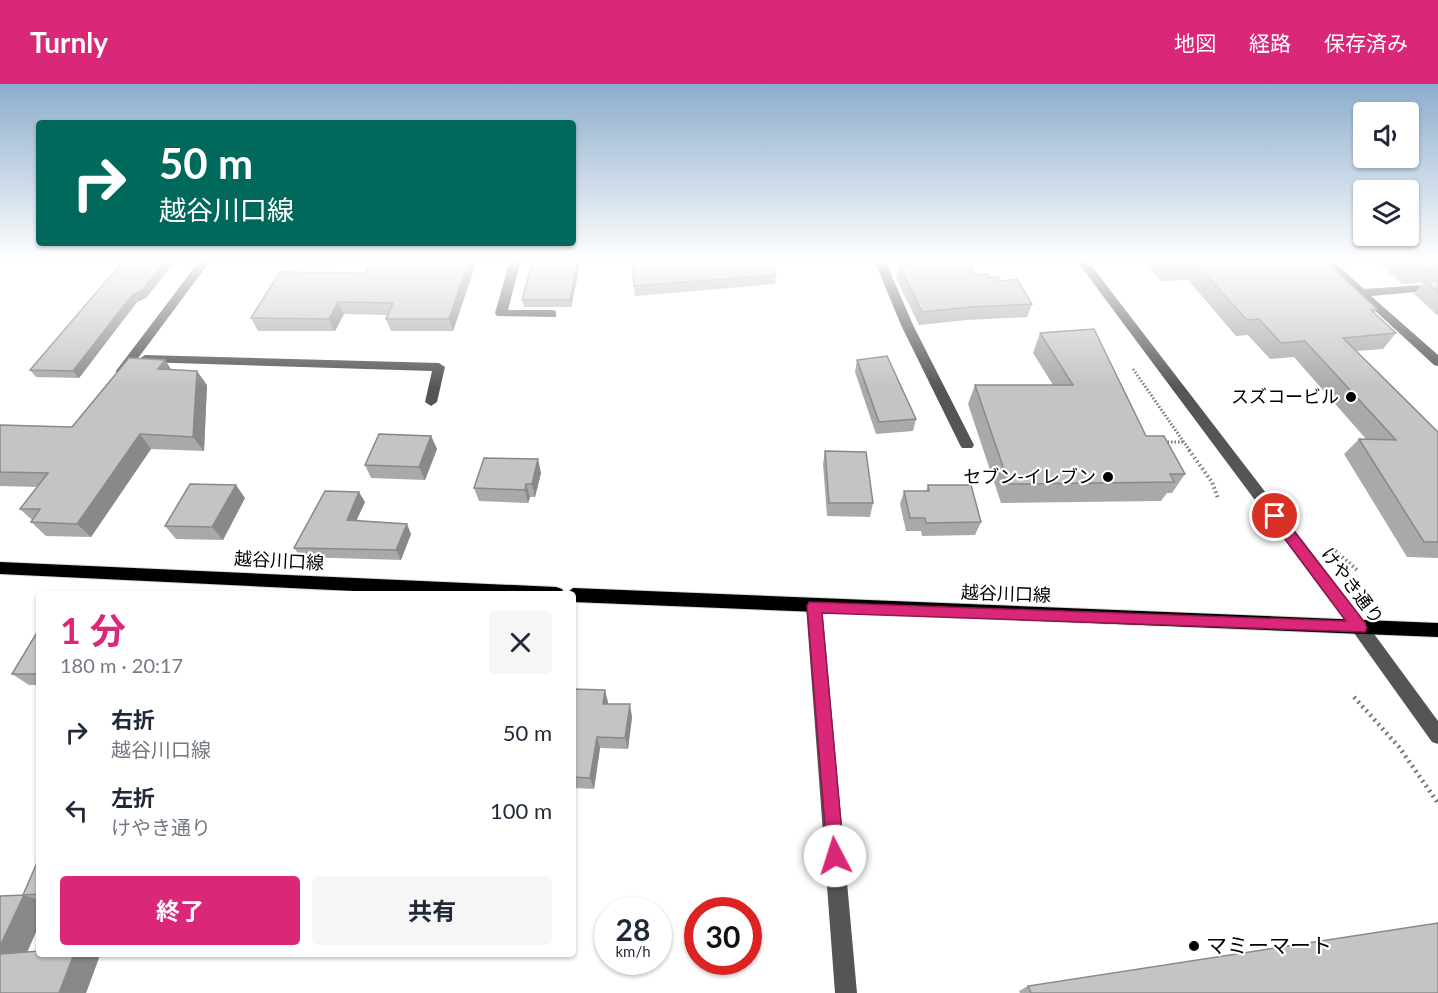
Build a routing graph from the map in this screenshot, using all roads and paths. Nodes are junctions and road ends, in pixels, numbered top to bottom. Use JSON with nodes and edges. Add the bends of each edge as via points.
{"nodes":[{"id":1,"x":175,"y":302,"type":"edge"},
{"id":2,"x":504,"y":302,"type":"edge"},
{"id":3,"x":897,"y":302,"type":"edge"},
{"id":4,"x":1113,"y":302,"type":"edge"},
{"id":5,"x":1372,"y":302,"type":"edge"},
{"id":6,"x":552,"y":314,"type":"dead end"},
{"id":7,"x":132,"y":359,"type":"junction"},
{"id":8,"x":1438,"y":362,"type":"edge"},
{"id":9,"x":1131,"y":367,"type":"dead end"},
{"id":10,"x":120,"y":374,"type":"edge"},
{"id":11,"x":431,"y":402,"type":"dead end"},
{"id":12,"x":1218,"y":441,"type":"junction"},
{"id":13,"x":1160,"y":442,"type":"edge"},
{"id":14,"x":1184,"y":442,"type":"junction"},
{"id":15,"x":967,"y":445,"type":"dead end"},
{"id":16,"x":1218,"y":498,"type":"dead end"},
{"id":17,"x":0,"y":568,"type":"edge"},
{"id":18,"x":492,"y":591,"type":"edge"},
{"id":19,"x":576,"y":595,"type":"edge"},
{"id":20,"x":814,"y":606,"type":"junction"},
{"id":21,"x":1360,"y":628,"type":"junction"},
{"id":22,"x":1438,"y":630,"type":"edge"},
{"id":23,"x":1354,"y":697,"type":"dead end"},
{"id":24,"x":1438,"y":736,"type":"edge"},
{"id":25,"x":1438,"y":803,"type":"edge"},
{"id":26,"x":846,"y":993,"type":"edge"}],
"edges":[{"from":1,"to":7,"type":"street"},
{"from":2,"to":6,"type":"street","via":[[501,313]]},
{"from":3,"to":15,"type":"street"},
{"from":4,"to":12,"type":"street","name":"けやき通り"},
{"from":5,"to":8,"type":"street"},
{"from":7,"to":10,"type":"street"},
{"from":7,"to":11,"type":"street","via":[[439,367]]},
{"from":9,"to":14,"type":"path"},
{"from":12,"to":14,"type":"path"},
{"from":12,"to":21,"type":"street","name":"けやき通り"},
{"from":13,"to":14,"type":"path"},
{"from":14,"to":16,"type":"path","via":[[1212,482]]},
{"from":17,"to":18,"type":"main road","name":"越谷川口線"},
{"from":19,"to":20,"type":"main road","name":"越谷川口線"},
{"from":20,"to":21,"type":"main road","name":"越谷川口線"},
{"from":20,"to":26,"type":"street"},
{"from":21,"to":22,"type":"main road","name":"越谷川口線"},
{"from":21,"to":24,"type":"street","name":"けやき通り"},
{"from":23,"to":25,"type":"path","via":[[1399,747]]}]}
